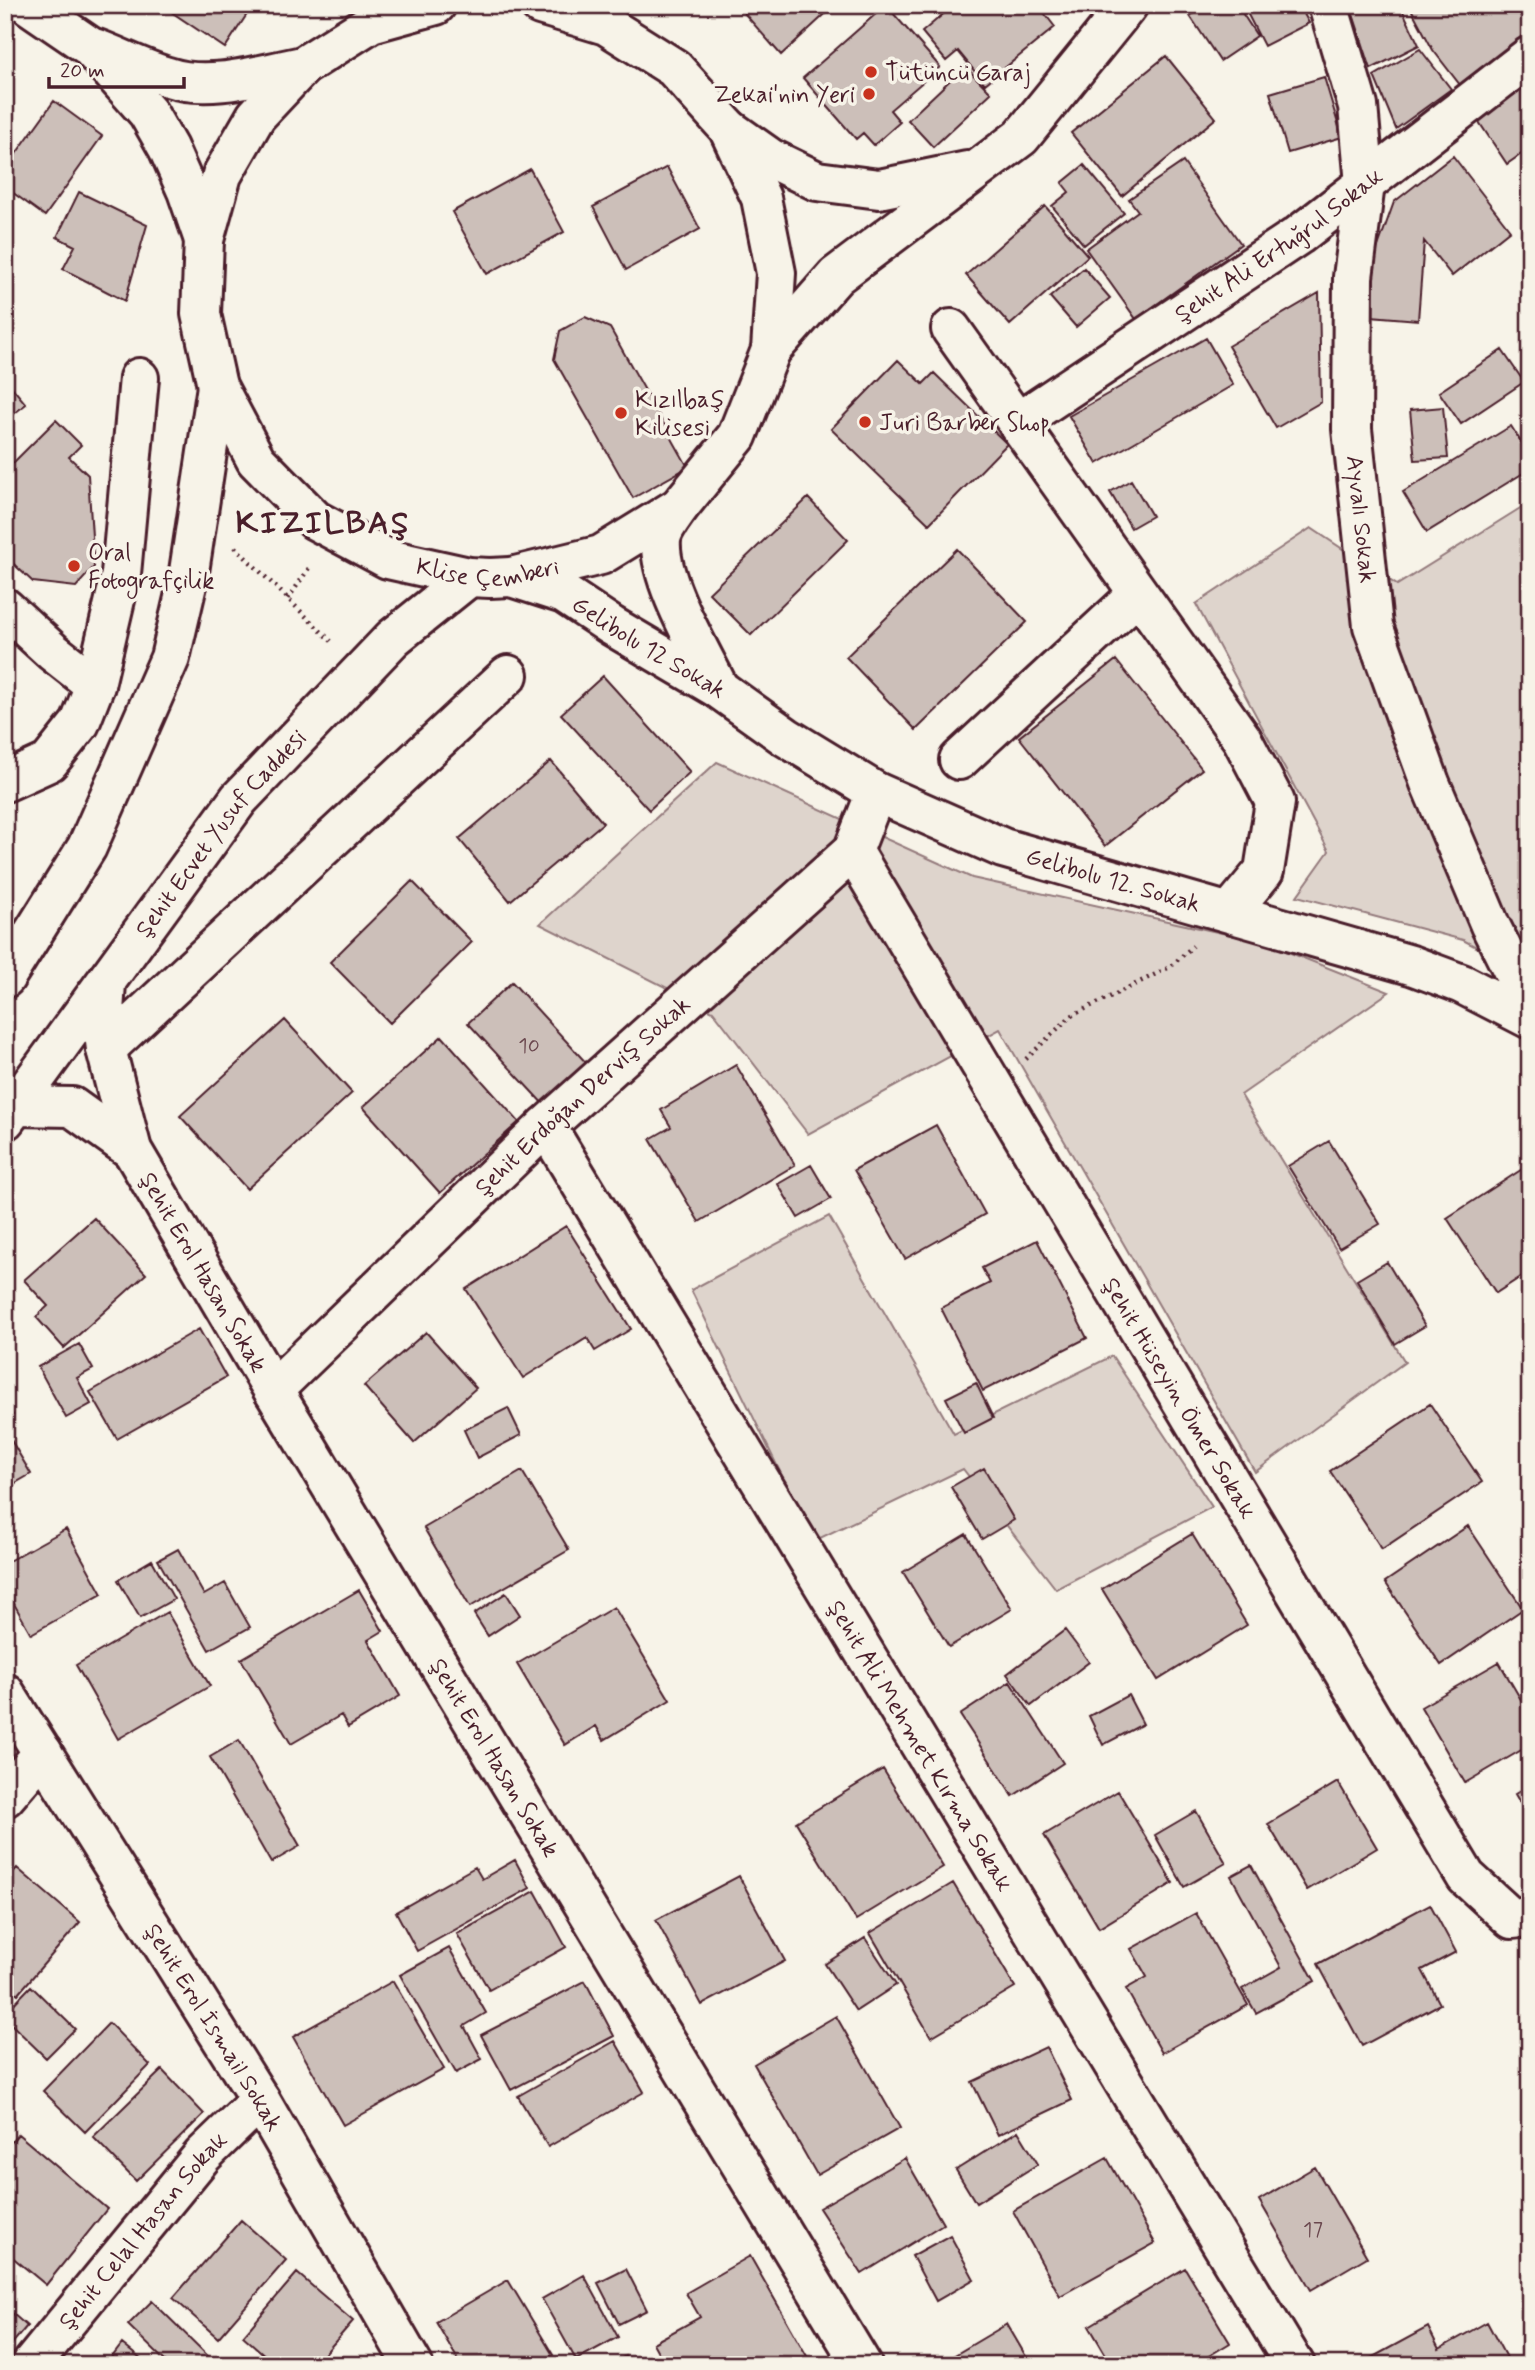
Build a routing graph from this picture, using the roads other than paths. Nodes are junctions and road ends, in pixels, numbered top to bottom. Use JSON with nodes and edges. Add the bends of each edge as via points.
{"nodes":[{"id":1,"x":29,"y":5,"type":"edge"},
{"id":2,"x":436,"y":5,"type":"edge"},
{"id":3,"x":540,"y":5,"type":"edge"},
{"id":4,"x":1128,"y":5,"type":"edge"},
{"id":5,"x":1328,"y":5,"type":"edge"},
{"id":6,"x":89,"y":46,"type":"junction"},
{"id":7,"x":1530,"y":55,"type":"edge"},
{"id":8,"x":303,"y":66,"type":"junction"},
{"id":9,"x":728,"y":128,"type":"junction"},
{"id":10,"x":979,"y":169,"type":"junction"},
{"id":11,"x":1365,"y":184,"type":"junction"},
{"id":12,"x":204,"y":240,"type":"junction"},
{"id":13,"x":951,"y":329,"type":"dead end"},
{"id":14,"x":771,"y":350,"type":"junction"},
{"id":15,"x":139,"y":378,"type":"dead end"},
{"id":16,"x":217,"y":386,"type":"junction"},
{"id":17,"x":1018,"y":422,"type":"junction"},
{"id":18,"x":679,"y":507,"type":"junction"},
{"id":19,"x":469,"y":577,"type":"junction"},
{"id":20,"x":510,"y":577,"type":"junction"},
{"id":21,"x":1138,"y":594,"type":"junction"},
{"id":22,"x":5,"y":608,"type":"edge"},
{"id":23,"x":508,"y":676,"type":"dead end"},
{"id":24,"x":95,"y":685,"type":"junction"},
{"id":25,"x":719,"y":689,"type":"junction"},
{"id":26,"x":959,"y":760,"type":"dead end"},
{"id":27,"x":5,"y":782,"type":"edge"},
{"id":28,"x":876,"y":792,"type":"junction"},
{"id":29,"x":853,"y":851,"type":"junction"},
{"id":30,"x":1230,"y":912,"type":"junction"},
{"id":31,"x":9,"y":963,"type":"edge"},
{"id":32,"x":106,"y":983,"type":"junction"},
{"id":33,"x":1530,"y":1005,"type":"edge"},
{"id":34,"x":1530,"y":1019,"type":"edge"},
{"id":35,"x":106,"y":1049,"type":"junction"},
{"id":36,"x":10,"y":1113,"type":"edge"},
{"id":37,"x":546,"y":1126,"type":"junction"},
{"id":38,"x":132,"y":1150,"type":"junction"},
{"id":39,"x":273,"y":1390,"type":"junction"},
{"id":40,"x":5,"y":1693,"type":"edge"},
{"id":41,"x":43,"y":1753,"type":"junction"},
{"id":42,"x":5,"y":1797,"type":"edge"},
{"id":43,"x":1530,"y":1917,"type":"edge"},
{"id":44,"x":260,"y":2100,"type":"junction"},
{"id":45,"x":30,"y":2365,"type":"edge"},
{"id":46,"x":412,"y":2365,"type":"edge"},
{"id":47,"x":862,"y":2365,"type":"edge"},
{"id":48,"x":1295,"y":2365,"type":"edge"}],
"edges":[{"from":1,"to":6,"type":"street"},
{"from":2,"to":8,"type":"street","name":"Klise Çemberi","via":[[371,23]]},
{"from":3,"to":9,"type":"street","name":"Klise Çemberi","via":[[606,25],[674,68]]},
{"from":4,"to":10,"type":"street","via":[[1021,137]]},
{"from":5,"to":11,"type":"street","name":"Ayvalı Sokak","via":[[1358,106]]},
{"from":6,"to":8,"type":"street","via":[[170,78],[203,82]]},
{"from":6,"to":12,"type":"street","via":[[148,113],[187,191]]},
{"from":7,"to":11,"type":"street","name":"Şehit Ali Ertuğrul Sokak"},
{"from":8,"to":12,"type":"street","name":"Klise Çemberi","via":[[256,116],[222,175]]},
{"from":9,"to":10,"type":"street","via":[[770,158],[817,181],[879,190]]},
{"from":9,"to":14,"type":"street","name":"Klise Çemberi","via":[[761,198],[776,273]]},
{"from":10,"to":14,"type":"street","via":[[836,276]]},
{"from":11,"to":17,"type":"street","name":"Şehit Ali Ertuğrul Sokak","via":[[1299,235]]},
{"from":11,"to":33,"type":"street","name":"Ayvalı Sokak","via":[[1353,277],[1352,429],[1373,626],[1430,783],[1490,925]]},
{"from":12,"to":16,"type":"street","name":"Klise Çemberi","via":[[201,314]]},
{"from":13,"to":17,"type":"street"},
{"from":14,"to":18,"type":"street","name":"Klise Çemberi","via":[[737,436]]},
{"from":15,"to":24,"type":"street","via":[[121,574]]},
{"from":16,"to":19,"type":"street","name":"Klise Çemberi","via":[[256,460],[315,520],[388,559]]},
{"from":16,"to":31,"type":"street","via":[[187,585],[170,658],[86,847]]},
{"from":17,"to":21,"type":"street"},
{"from":18,"to":20,"type":"street","name":"Klise Çemberi","via":[[601,555]]},
{"from":18,"to":25,"type":"street","name":"Gelibolu 12 Sokak","via":[[661,537],[662,563]]},
{"from":19,"to":20,"type":"street","name":"Klise Çemberi"},
{"from":19,"to":32,"type":"street","name":"Şehit Ecvet Yusuf Caddesi","via":[[393,638],[239,799]]},
{"from":20,"to":25,"type":"street","name":"Gelibolu 12 Sokak","via":[[564,594]]},
{"from":21,"to":26,"type":"street"},
{"from":21,"to":30,"type":"street","via":[[1242,739],[1275,802],[1264,871]]},
{"from":22,"to":24,"type":"street"},
{"from":23,"to":35,"type":"street"},
{"from":24,"to":27,"type":"street","via":[[80,723],[49,762]]},
{"from":25,"to":28,"type":"street","name":"Gelibolu 12. Sokak"},
{"from":28,"to":29,"type":"street","name":"Şehit Erdoğan Derviş Sokak"},
{"from":28,"to":30,"type":"street","name":"Gelibolu 12. Sokak","via":[[1003,848]]},
{"from":29,"to":37,"type":"street","name":"Şehit Erdoğan Derviş Sokak"},
{"from":29,"to":43,"type":"street","name":"Şehit Hüseyin Ömer Sokak","via":[[1466,1877],[1512,1919]]},
{"from":30,"to":34,"type":"street","name":"Gelibolu 12. Sokak","via":[[1411,965],[1462,984]]},
{"from":32,"to":35,"type":"street","name":"Şehit Erol Hasan Sokak"},
{"from":32,"to":36,"type":"street","name":"Şehit Ecvet Yusuf Caddesi"},
{"from":35,"to":38,"type":"street","name":"Şehit Erol Hasan Sokak"},
{"from":36,"to":38,"type":"street","name":"Şehit Erol Hasan Sokak","via":[[72,1107]]},
{"from":37,"to":39,"type":"street","name":"Şehit Erdoğan Derviş Sokak"},
{"from":37,"to":48,"type":"street","name":"Şehit Ali Mehmet Kırma Sokak"},
{"from":38,"to":39,"type":"street","name":"Şehit Erol Hasan Sokak"},
{"from":39,"to":47,"type":"street","name":"Şehit Erol Hasan Sokak"},
{"from":40,"to":41,"type":"street","name":"Şehit Erol İsmail Sokak"},
{"from":41,"to":42,"type":"street"},
{"from":41,"to":44,"type":"street","name":"Şehit Erol İsmail Sokak"},
{"from":44,"to":45,"type":"street","name":"Şehit Celal Hasan Sokak","via":[[203,2155]]},
{"from":44,"to":46,"type":"street","name":"Şehit Erol İsmail Sokak"}]}
